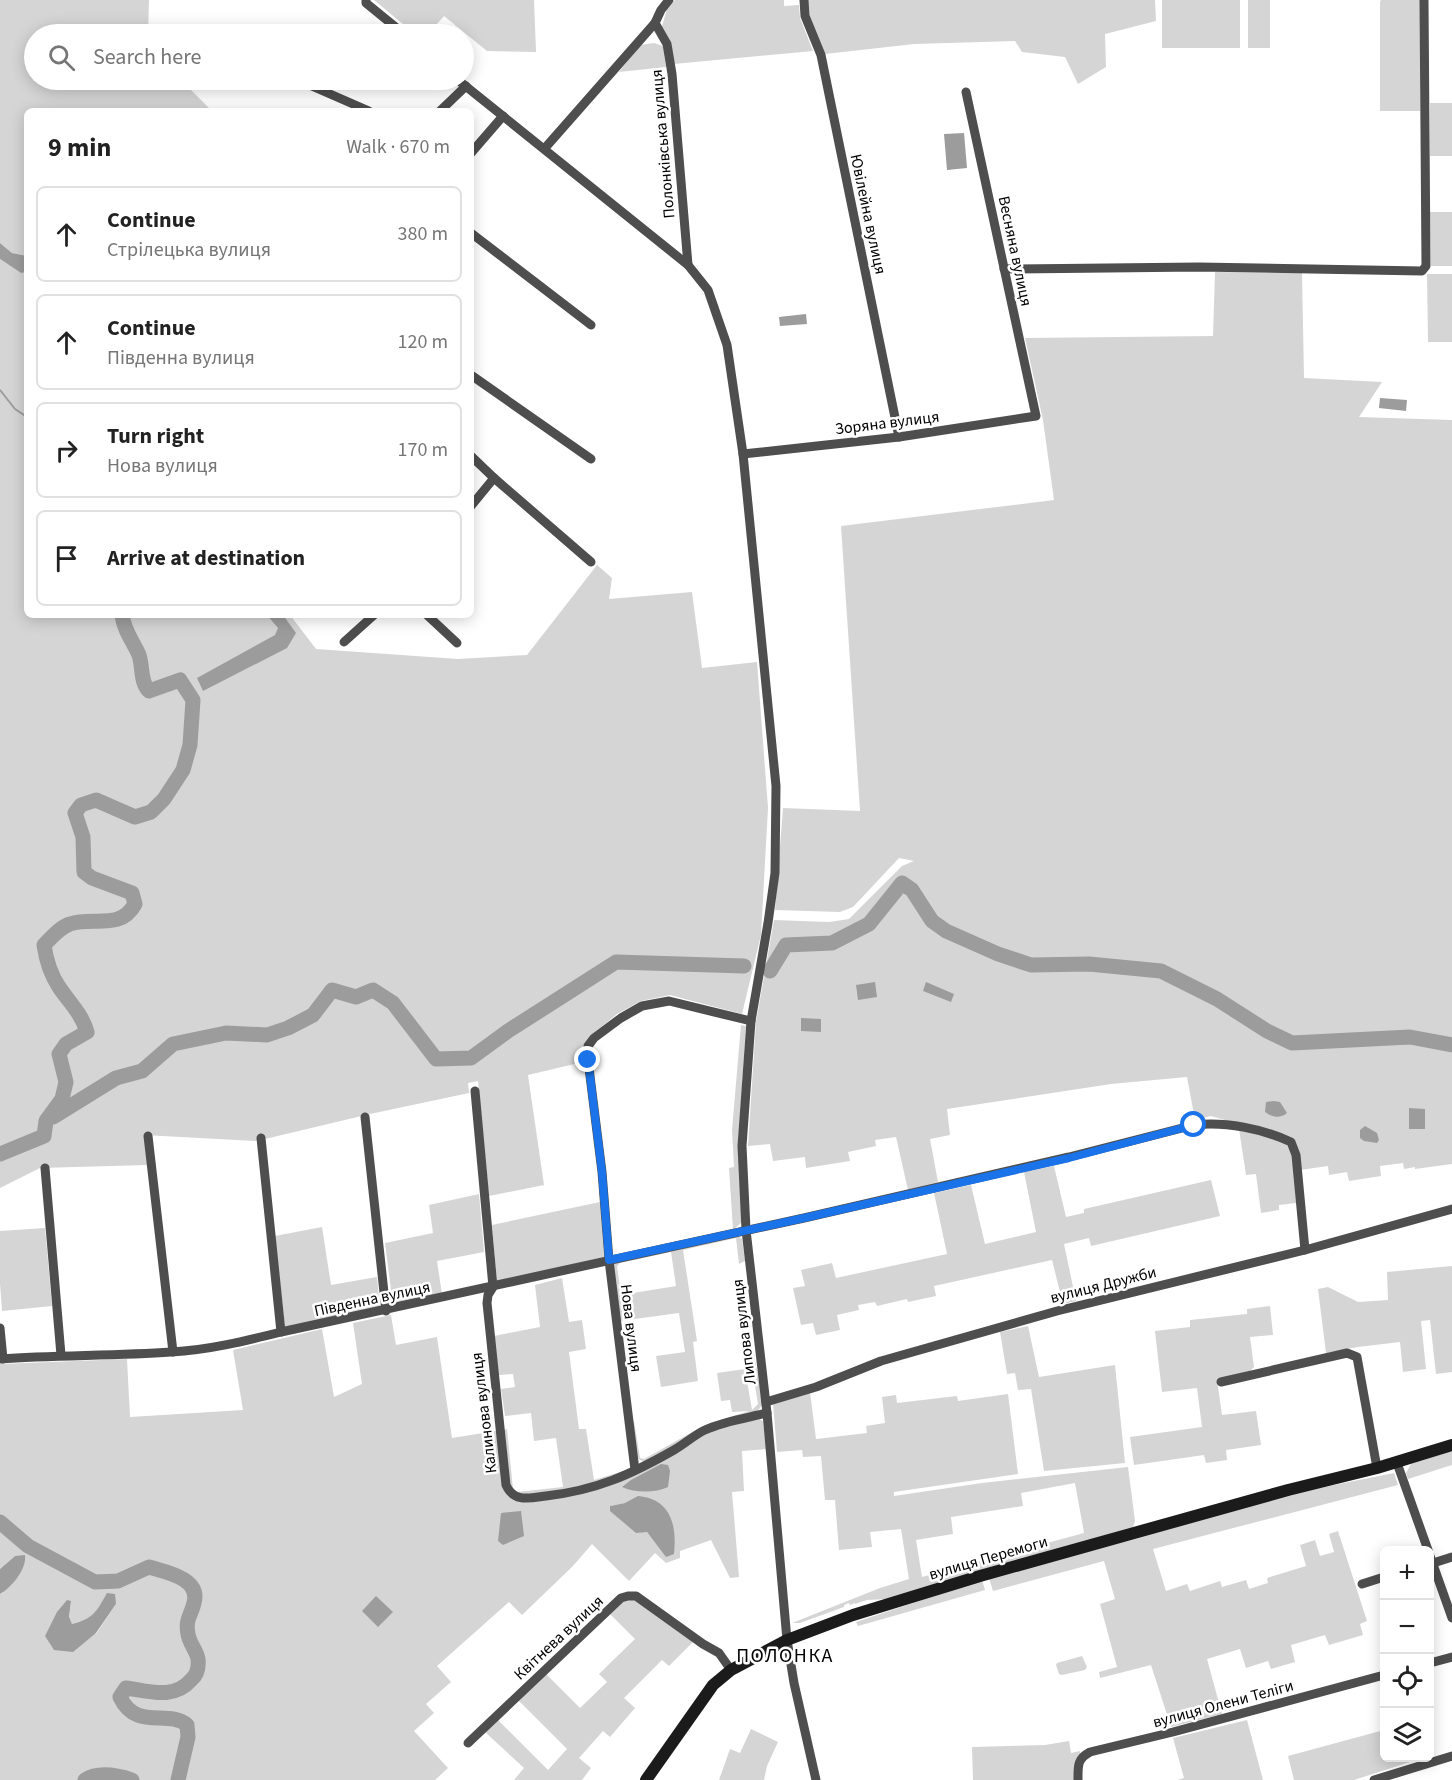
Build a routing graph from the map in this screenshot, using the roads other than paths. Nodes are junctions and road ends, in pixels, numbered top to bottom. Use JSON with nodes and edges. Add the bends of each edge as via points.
{"nodes":[{"id":1,"x":366,"y":0,"type":"edge"},
{"id":2,"x":669,"y":0,"type":"edge"},
{"id":3,"x":804,"y":0,"type":"edge"},
{"id":4,"x":1424,"y":0,"type":"edge"},
{"id":5,"x":655,"y":23,"type":"junction"},
{"id":6,"x":392,"y":24,"type":"edge"},
{"id":7,"x":321,"y":90,"type":"edge"},
{"id":8,"x":462,"y":90,"type":"edge"},
{"id":9,"x":471,"y":90,"type":"edge"},
{"id":10,"x":966,"y":92,"type":"dead end"},
{"id":11,"x":362,"y":108,"type":"edge"},
{"id":12,"x":443,"y":108,"type":"edge"},
{"id":13,"x":503,"y":116,"type":"junction"},
{"id":14,"x":545,"y":148,"type":"junction"},
{"id":15,"x":474,"y":150,"type":"edge"},
{"id":16,"x":474,"y":235,"type":"edge"},
{"id":17,"x":688,"y":265,"type":"junction"},
{"id":18,"x":1004,"y":269,"type":"junction"},
{"id":19,"x":591,"y":325,"type":"dead end"},
{"id":20,"x":474,"y":377,"type":"edge"},
{"id":21,"x":1036,"y":416,"type":"joint"},
{"id":22,"x":899,"y":437,"type":"junction"},
{"id":23,"x":743,"y":454,"type":"junction"},
{"id":24,"x":474,"y":459,"type":"edge"},
{"id":25,"x":591,"y":459,"type":"dead end"},
{"id":26,"x":494,"y":478,"type":"junction"},
{"id":27,"x":474,"y":502,"type":"edge"},
{"id":28,"x":591,"y":562,"type":"dead end"},
{"id":29,"x":371,"y":618,"type":"edge"},
{"id":30,"x":431,"y":618,"type":"edge"},
{"id":31,"x":344,"y":642,"type":"dead end"},
{"id":32,"x":457,"y":643,"type":"dead end"},
{"id":33,"x":751,"y":1021,"type":"junction"},
{"id":34,"x":475,"y":1091,"type":"dead end"},
{"id":35,"x":365,"y":1117,"type":"dead end"},
{"id":36,"x":148,"y":1136,"type":"dead end"},
{"id":37,"x":261,"y":1138,"type":"dead end"},
{"id":38,"x":45,"y":1168,"type":"dead end"},
{"id":39,"x":1452,"y":1209,"type":"edge"},
{"id":40,"x":746,"y":1230,"type":"junction"},
{"id":41,"x":1305,"y":1250,"type":"junction"},
{"id":42,"x":609,"y":1260,"type":"junction"},
{"id":43,"x":493,"y":1287,"type":"junction"},
{"id":44,"x":386,"y":1311,"type":"junction"},
{"id":45,"x":0,"y":1328,"type":"edge"},
{"id":46,"x":281,"y":1332,"type":"junction"},
{"id":47,"x":173,"y":1352,"type":"junction"},
{"id":48,"x":62,"y":1355,"type":"junction"},
{"id":49,"x":1,"y":1359,"type":"edge"},
{"id":50,"x":1221,"y":1382,"type":"dead end"},
{"id":51,"x":766,"y":1402,"type":"junction"},
{"id":52,"x":767,"y":1413,"type":"junction"},
{"id":53,"x":1452,"y":1445,"type":"edge"},
{"id":54,"x":1397,"y":1463,"type":"junction"},
{"id":55,"x":1377,"y":1468,"type":"junction"},
{"id":56,"x":635,"y":1470,"type":"junction"},
{"id":57,"x":1426,"y":1546,"type":"edge"},
{"id":58,"x":1452,"y":1557,"type":"edge"},
{"id":59,"x":1434,"y":1560,"type":"edge"},
{"id":60,"x":1434,"y":1571,"type":"edge"},
{"id":61,"x":1380,"y":1578,"type":"edge"},
{"id":62,"x":1362,"y":1584,"type":"dead end"},
{"id":63,"x":1452,"y":1618,"type":"edge"},
{"id":64,"x":787,"y":1640,"type":"junction"},
{"id":65,"x":1452,"y":1657,"type":"edge"},
{"id":66,"x":1434,"y":1662,"type":"edge"},
{"id":67,"x":732,"y":1670,"type":"junction"},
{"id":68,"x":1380,"y":1676,"type":"edge"},
{"id":69,"x":468,"y":1743,"type":"dead end"},
{"id":70,"x":1452,"y":1756,"type":"edge"},
{"id":71,"x":646,"y":1780,"type":"edge"},
{"id":72,"x":816,"y":1780,"type":"edge"},
{"id":73,"x":1078,"y":1780,"type":"edge"},
{"id":74,"x":1374,"y":1780,"type":"edge"}],
"edges":[{"from":1,"to":6,"type":"street"},
{"from":2,"to":5,"type":"street"},
{"from":3,"to":22,"type":"street","name":"Ювілейна вулиця","via":[[805,16],[821,55]]},
{"from":4,"to":18,"type":"street","via":[[1426,266],[1422,271]]},
{"from":5,"to":14,"type":"street"},
{"from":5,"to":17,"type":"street","name":"Полонківська вулиця","via":[[667,44],[672,74]]},
{"from":7,"to":11,"type":"street"},
{"from":8,"to":12,"type":"street"},
{"from":9,"to":13,"type":"street","name":"Липова вулиця"},
{"from":10,"to":18,"type":"street","name":"Весняна вулиця"},
{"from":13,"to":14,"type":"street","name":"Липова вулиця"},
{"from":13,"to":15,"type":"street"},
{"from":14,"to":17,"type":"street","name":"Липова вулиця"},
{"from":16,"to":19,"type":"street"},
{"from":17,"to":23,"type":"street","name":"Липова вулиця","via":[[708,290],[728,345]]},
{"from":18,"to":21,"type":"street","name":"Весняна вулиця"},
{"from":20,"to":25,"type":"street"},
{"from":21,"to":22,"type":"street","name":"Зоряна вулиця"},
{"from":22,"to":23,"type":"street","name":"Зоряна вулиця"},
{"from":23,"to":33,"type":"street","name":"Липова вулиця","via":[[776,786],[775,873]]},
{"from":24,"to":26,"type":"street"},
{"from":26,"to":27,"type":"street"},
{"from":26,"to":28,"type":"street"},
{"from":29,"to":31,"type":"street"},
{"from":30,"to":32,"type":"street"},
{"from":33,"to":40,"type":"street","name":"Липова вулиця","via":[[742,1146]]},
{"from":33,"to":42,"type":"street","name":"Нова вулиця","via":[[669,1000],[642,1006],[588,1046]]},
{"from":34,"to":43,"type":"street","name":"Калинова вулиця"},
{"from":35,"to":44,"type":"street"},
{"from":36,"to":47,"type":"street"},
{"from":37,"to":46,"type":"street"},
{"from":38,"to":48,"type":"street"},
{"from":39,"to":41,"type":"street","name":"вулиця Дружби"},
{"from":40,"to":41,"type":"street","name":"Південна вулиця","via":[[1214,1123],[1292,1142]]},
{"from":40,"to":42,"type":"street","name":"Південна вулиця"},
{"from":40,"to":51,"type":"street","name":"Липова вулиця"},
{"from":41,"to":51,"type":"street","name":"вулиця Дружби","via":[[1046,1314],[881,1361]]},
{"from":42,"to":43,"type":"street","name":"Південна вулиця"},
{"from":42,"to":56,"type":"street","name":"Нова вулиця"},
{"from":43,"to":44,"type":"street","name":"Південна вулиця"},
{"from":43,"to":56,"type":"street","name":"Калинова вулиця","via":[[488,1295],[489,1325],[506,1485],[510,1492],[526,1498],[573,1492],[610,1483]]},
{"from":44,"to":46,"type":"street","name":"Південна вулиця"},
{"from":45,"to":49,"type":"street"},
{"from":46,"to":47,"type":"street","name":"Південна вулиця","via":[[231,1345]]},
{"from":47,"to":48,"type":"street","name":"Південна вулиця"},
{"from":48,"to":49,"type":"street","name":"Південна вулиця"},
{"from":50,"to":55,"type":"street","via":[[1352,1354],[1357,1357]]},
{"from":51,"to":52,"type":"street","name":"Липова вулиця"},
{"from":52,"to":56,"type":"street","name":"Калинова вулиця","via":[[705,1430]]},
{"from":52,"to":64,"type":"street","name":"Липова вулиця"},
{"from":53,"to":54,"type":"main road","name":"вулиця Перемоги"},
{"from":54,"to":55,"type":"main road","name":"вулиця Перемоги"},
{"from":54,"to":57,"type":"street"},
{"from":55,"to":64,"type":"main road","name":"вулиця Перемоги","via":[[980,1576]]},
{"from":58,"to":59,"type":"street"},
{"from":60,"to":63,"type":"street"},
{"from":61,"to":62,"type":"street"},
{"from":64,"to":67,"type":"main road","name":"вулиця Перемоги"},
{"from":64,"to":72,"type":"street","name":"Липова вулиця"},
{"from":65,"to":66,"type":"street"},
{"from":67,"to":69,"type":"street","name":"Квітнева вулиця","via":[[719,1653],[636,1596],[628,1596],[621,1598]]},
{"from":67,"to":71,"type":"main road","name":"вулиця Перемоги","via":[[713,1685]]},
{"from":68,"to":73,"type":"street","name":"вулиця Олени Теліги","via":[[1090,1752],[1078,1762]]},
{"from":70,"to":74,"type":"street"}]}
